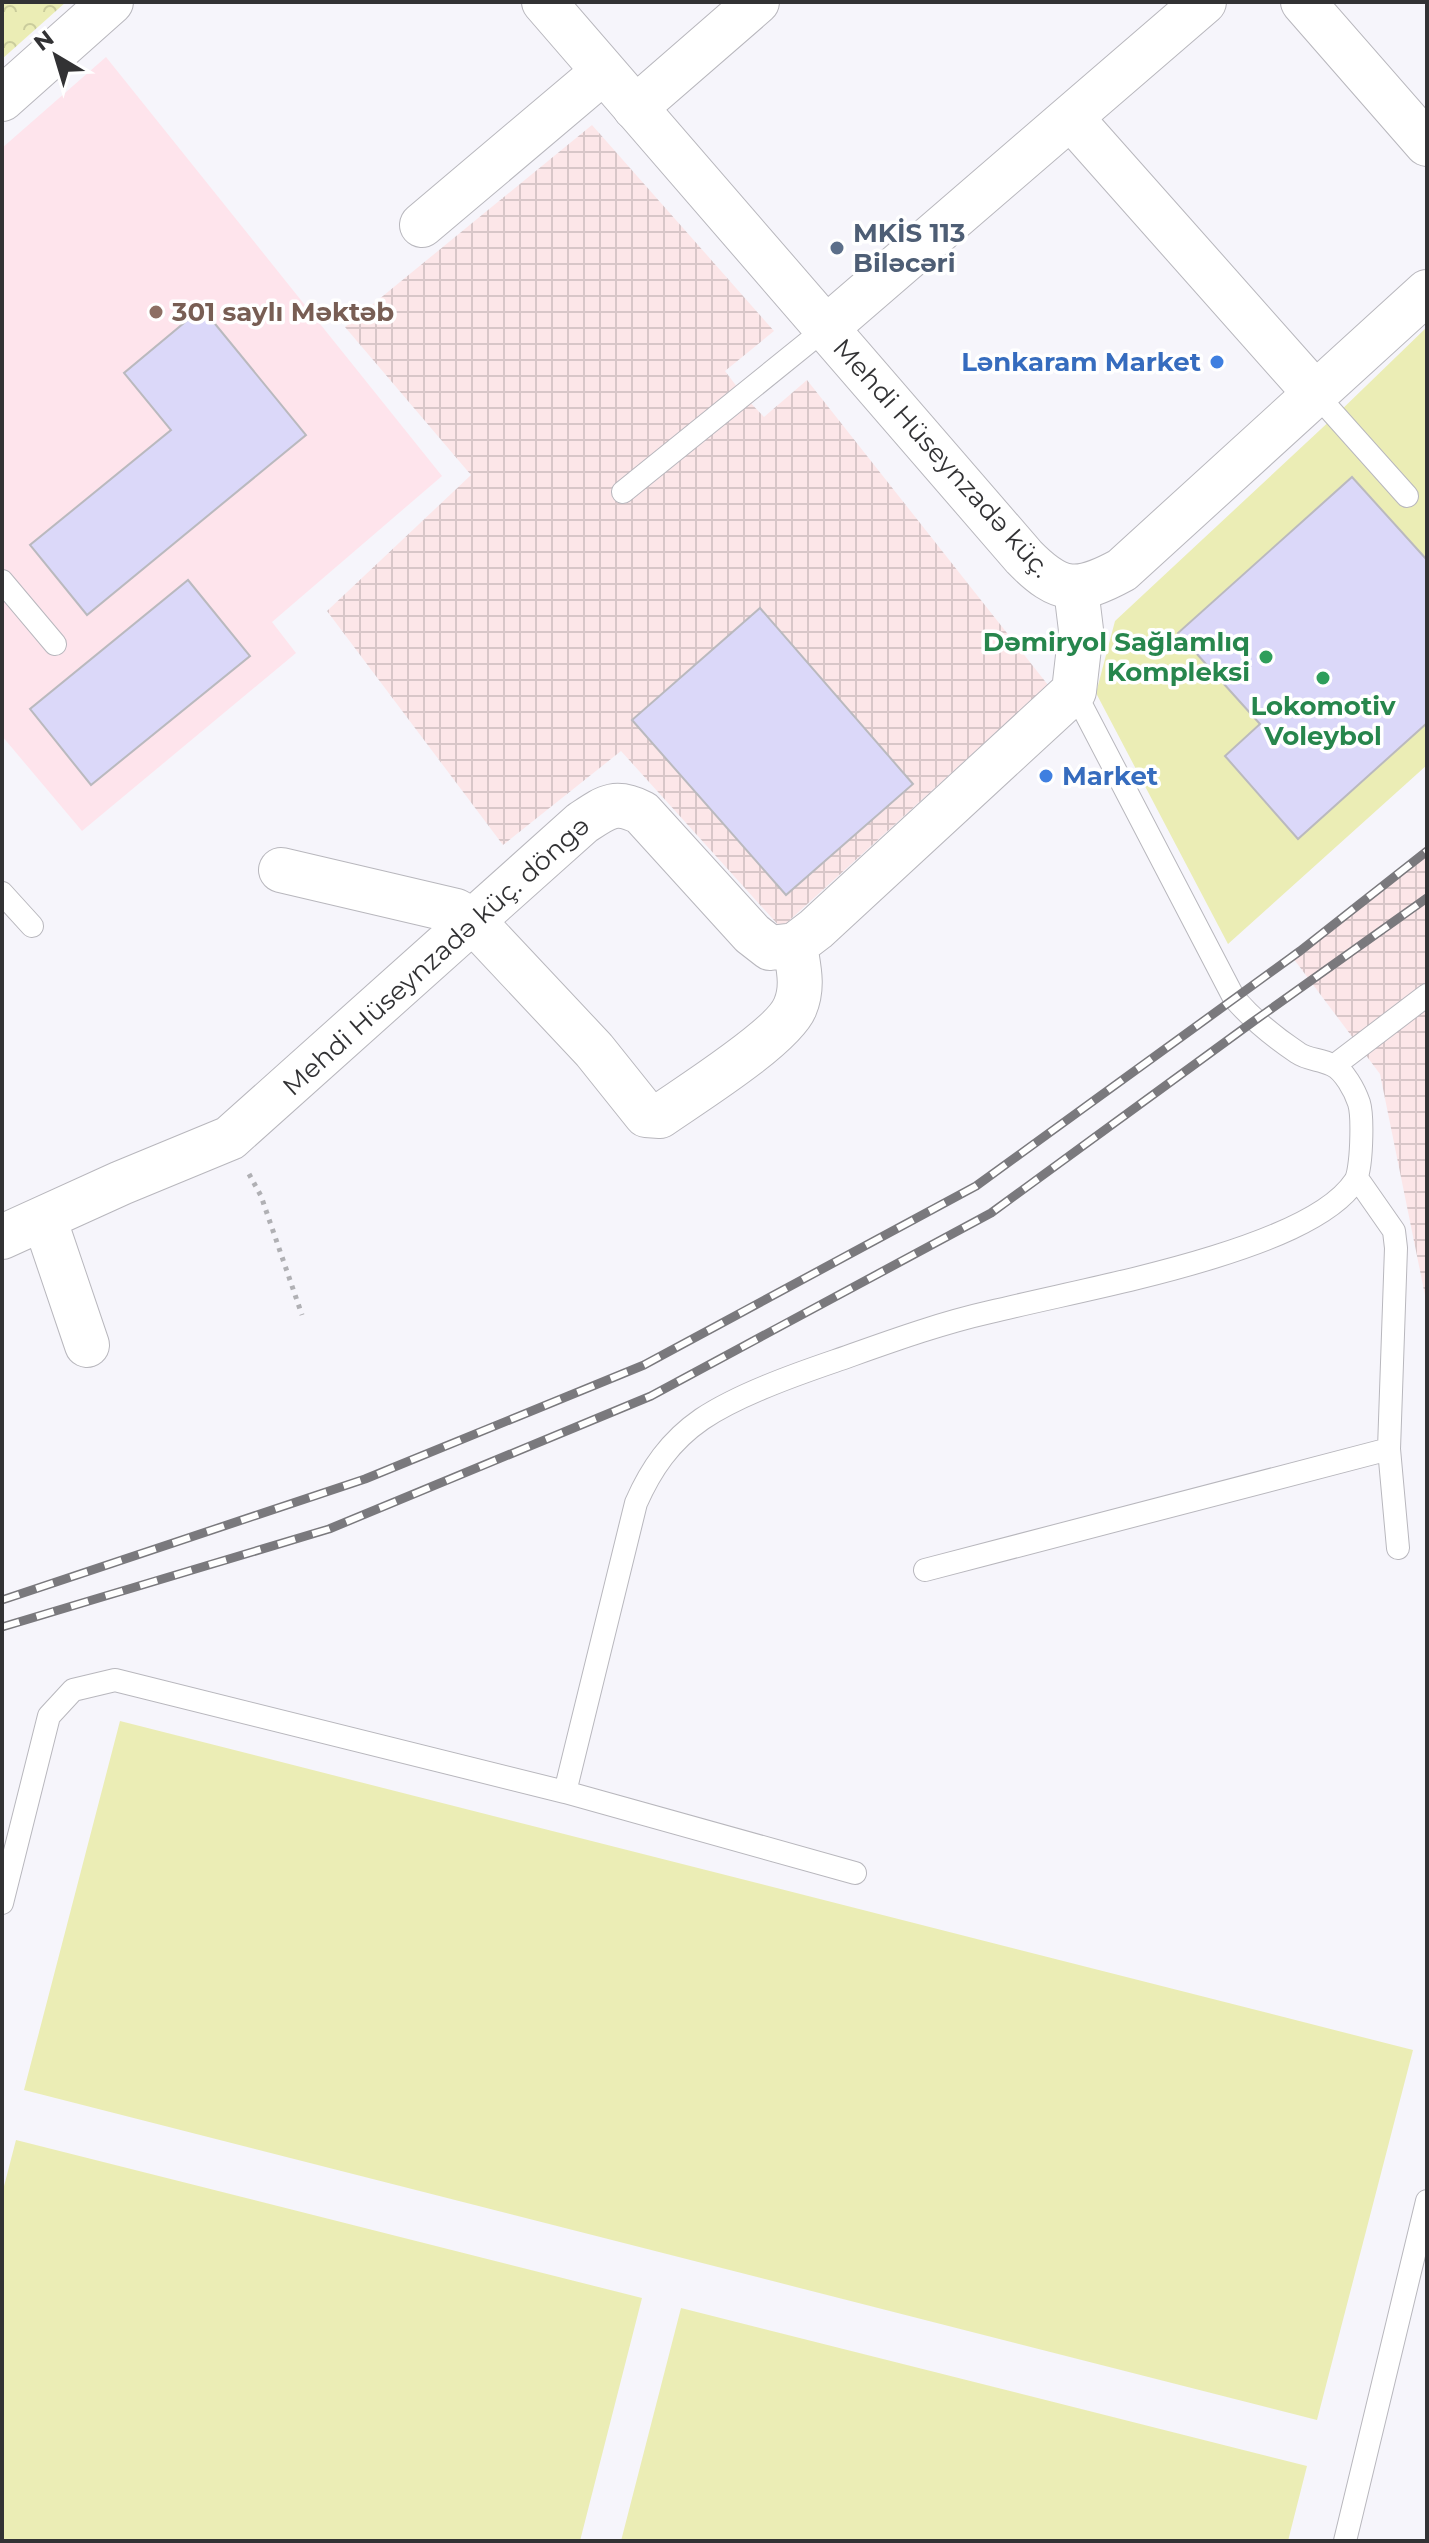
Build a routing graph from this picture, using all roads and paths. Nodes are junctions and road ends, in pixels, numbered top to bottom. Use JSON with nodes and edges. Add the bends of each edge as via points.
{"nodes":[{"id":1,"x":111,"y":2,"type":"edge"},
{"id":2,"x":544,"y":2,"type":"edge"},
{"id":3,"x":757,"y":2,"type":"edge"},
{"id":4,"x":1204,"y":2,"type":"edge"},
{"id":5,"x":1303,"y":2,"type":"edge"},
{"id":6,"x":603,"y":72,"type":"junction"},
{"id":7,"x":2,"y":99,"type":"edge"},
{"id":8,"x":635,"y":108,"type":"junction"},
{"id":9,"x":1071,"y":118,"type":"junction"},
{"id":10,"x":1427,"y":144,"type":"edge"},
{"id":11,"x":422,"y":225,"type":"dead end"},
{"id":12,"x":1427,"y":292,"type":"edge"},
{"id":13,"x":826,"y":328,"type":"junction"},
{"id":14,"x":1315,"y":393,"type":"junction"},
{"id":15,"x":623,"y":492,"type":"dead end"},
{"id":16,"x":1407,"y":496,"type":"dead end"},
{"id":17,"x":2,"y":581,"type":"edge"},
{"id":18,"x":1076,"y":589,"type":"junction"},
{"id":19,"x":55,"y":644,"type":"dead end"},
{"id":20,"x":1074,"y":691,"type":"junction"},
{"id":21,"x":281,"y":870,"type":"dead end"},
{"id":22,"x":2,"y":893,"type":"edge"},
{"id":23,"x":472,"y":920,"type":"junction"},
{"id":24,"x":32,"y":926,"type":"dead end"},
{"id":25,"x":795,"y":945,"type":"junction"},
{"id":26,"x":1427,"y":995,"type":"edge"},
{"id":27,"x":1335,"y":1065,"type":"junction"},
{"id":28,"x":230,"y":1138,"type":"junction"},
{"id":29,"x":1357,"y":1178,"type":"junction"},
{"id":30,"x":44,"y":1218,"type":"junction"},
{"id":31,"x":2,"y":1237,"type":"edge"},
{"id":32,"x":302,"y":1315,"type":"dead end"},
{"id":33,"x":87,"y":1345,"type":"dead end"},
{"id":34,"x":1389,"y":1449,"type":"junction"},
{"id":35,"x":1398,"y":1548,"type":"dead end"},
{"id":36,"x":925,"y":1570,"type":"dead end"},
{"id":37,"x":565,"y":1792,"type":"junction"},
{"id":38,"x":855,"y":1873,"type":"dead end"},
{"id":39,"x":2,"y":1903,"type":"edge"},
{"id":40,"x":1427,"y":2201,"type":"edge"},
{"id":41,"x":1345,"y":2541,"type":"edge"}],
"edges":[{"from":1,"to":7,"type":"street"},
{"from":2,"to":6,"type":"street","name":"Mehdi Hüseynzadə küç."},
{"from":3,"to":8,"type":"street"},
{"from":4,"to":9,"type":"street"},
{"from":5,"to":10,"type":"street"},
{"from":6,"to":8,"type":"street","name":"Mehdi Hüseynzadə küç."},
{"from":6,"to":11,"type":"street"},
{"from":8,"to":13,"type":"street","name":"Mehdi Hüseynzadə küç."},
{"from":9,"to":13,"type":"street"},
{"from":9,"to":14,"type":"street"},
{"from":12,"to":14,"type":"street","name":"Mehdi Hüseynzadə küç."},
{"from":13,"to":15,"type":"lane"},
{"from":13,"to":18,"type":"street","name":"Mehdi Hüseynzadə küç.","via":[[1040,573]]},
{"from":14,"to":16,"type":"lane"},
{"from":14,"to":18,"type":"street","name":"Mehdi Hüseynzadə küç.","via":[[1122,570]]},
{"from":17,"to":19,"type":"lane"},
{"from":18,"to":20,"type":"street","via":[[1081,630]]},
{"from":20,"to":25,"type":"street"},
{"from":20,"to":27,"type":"lane","via":[[1234,998],[1254,1021],[1301,1055]]},
{"from":21,"to":23,"type":"street","via":[[456,911]]},
{"from":22,"to":24,"type":"lane"},
{"from":23,"to":25,"type":"street","name":"Mehdi Hüseynzadə küç. döngə","via":[[582,823],[605,808],[625,804],[642,813],[752,934],[770,948]]},
{"from":23,"to":25,"type":"street","via":[[594,1050],[646,1115],[660,1116],[776,1033],[795,1008],[801,981]]},
{"from":23,"to":28,"type":"street","name":"Mehdi Hüseynzadə küç. döngə"},
{"from":26,"to":27,"type":"lane"},
{"from":27,"to":29,"type":"lane","via":[[1360,1105]]},
{"from":28,"to":30,"type":"street","name":"Mehdi Hüseynzadə küç. döngə"},
{"from":28,"to":32,"type":"path","via":[[261,1196]]},
{"from":29,"to":34,"type":"lane","via":[[1394,1231]]},
{"from":29,"to":37,"type":"lane","via":[[1342,1197],[1311,1217],[1245,1247],[911,1334],[806,1371],[702,1419],[649,1472],[636,1503]]},
{"from":30,"to":31,"type":"street","name":"Mehdi Hüseynzadə küç. döngə"},
{"from":30,"to":33,"type":"street"},
{"from":34,"to":35,"type":"lane"},
{"from":34,"to":36,"type":"lane"},
{"from":37,"to":38,"type":"lane"},
{"from":37,"to":39,"type":"lane","via":[[115,1680],[73,1690],[49,1716]]},
{"from":40,"to":41,"type":"lane"}]}
